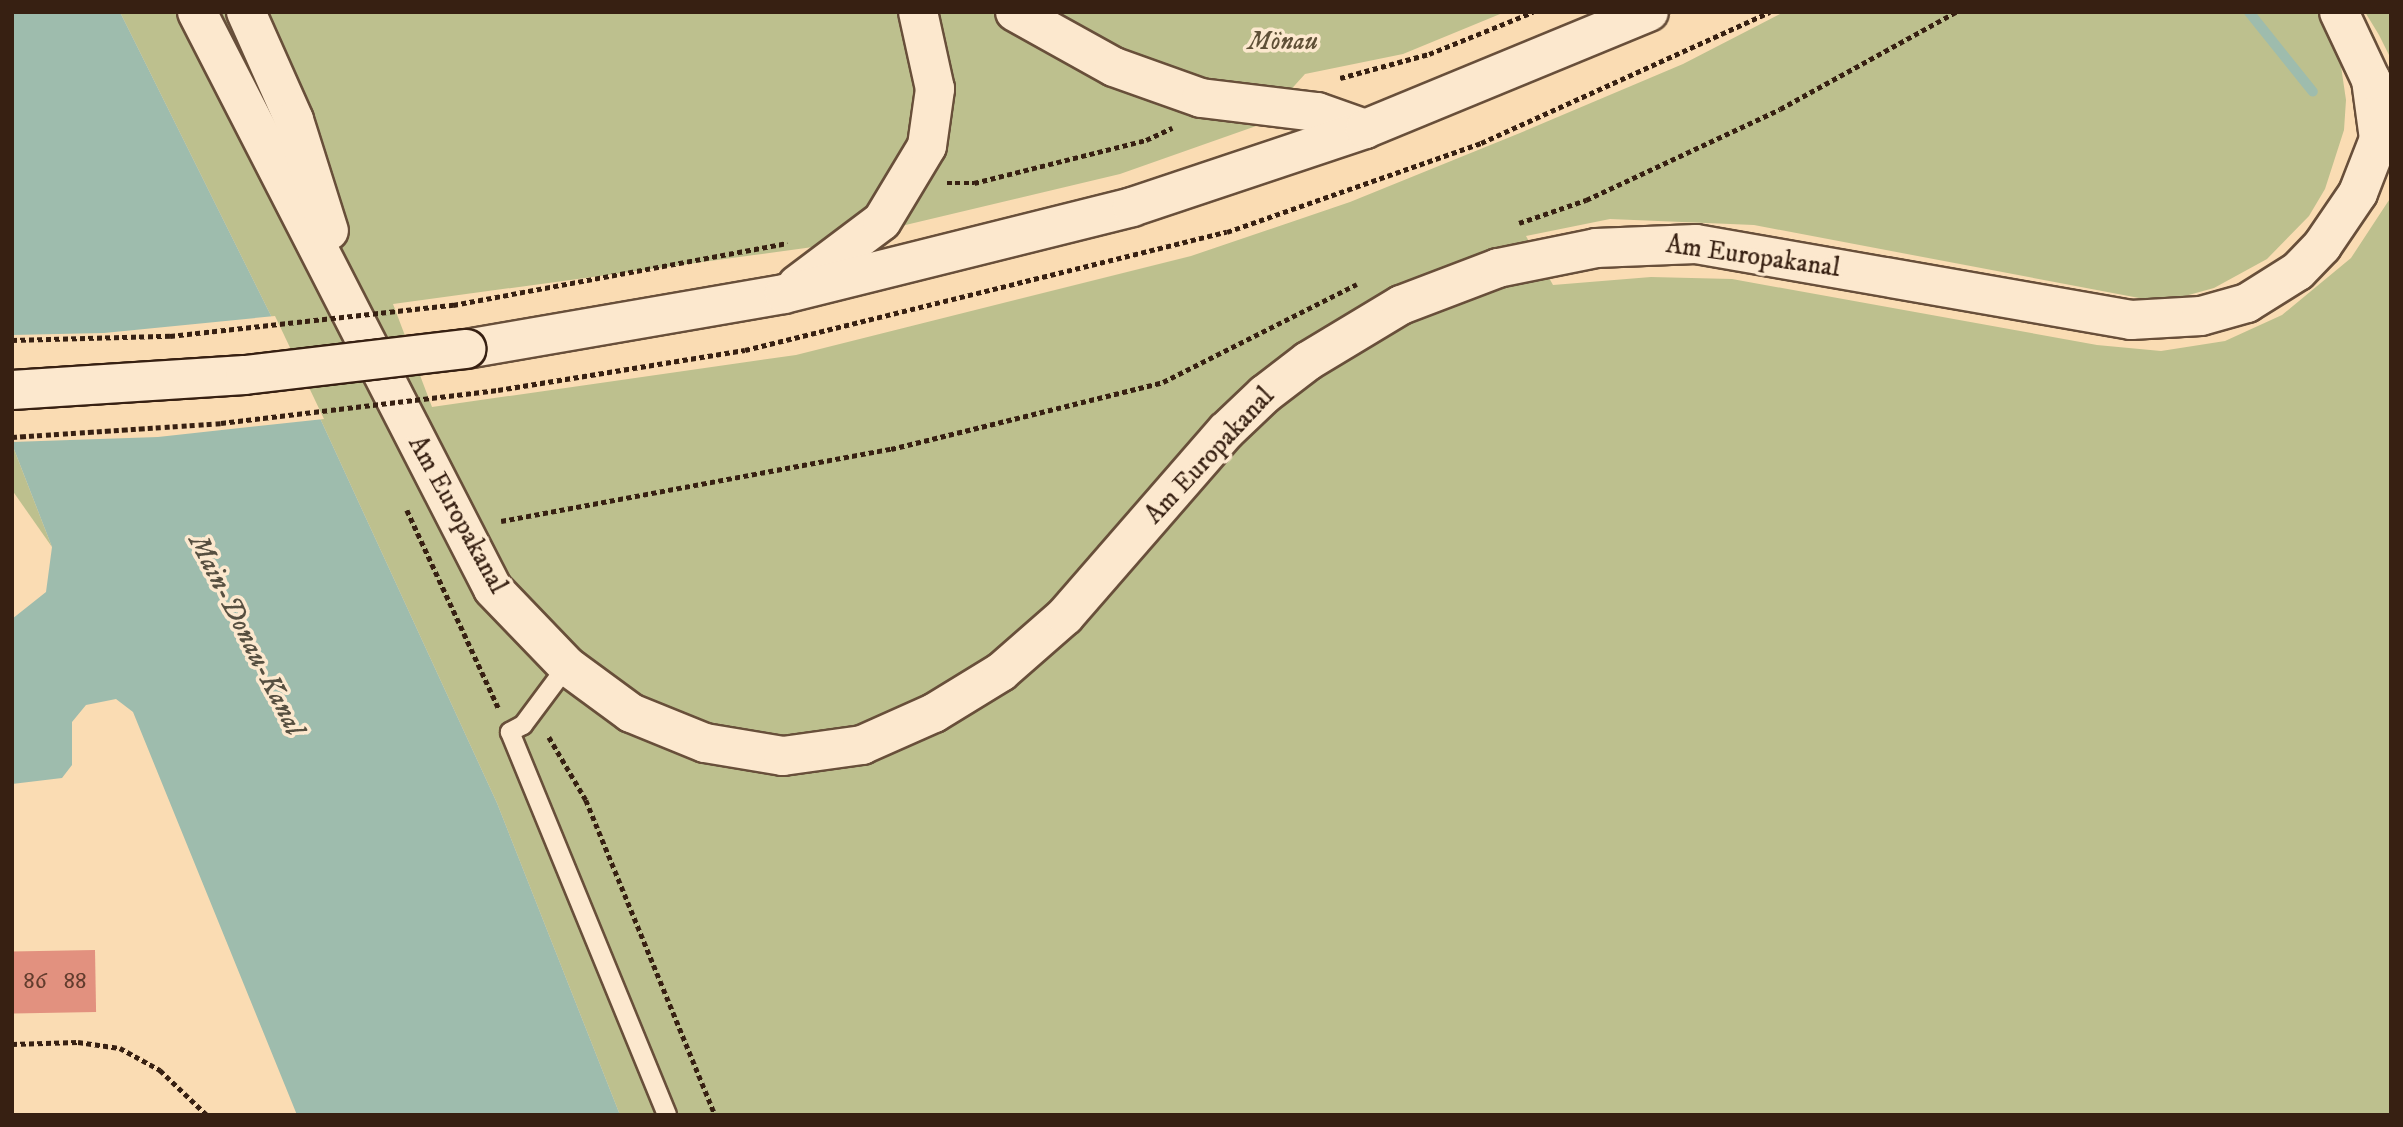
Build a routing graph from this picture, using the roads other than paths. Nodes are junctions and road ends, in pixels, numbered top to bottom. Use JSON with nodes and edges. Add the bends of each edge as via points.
{"nodes":[{"id":1,"x":197,"y":12,"type":"edge"},
{"id":2,"x":246,"y":12,"type":"edge"},
{"id":3,"x":918,"y":12,"type":"edge"},
{"id":4,"x":1015,"y":12,"type":"edge"},
{"id":5,"x":1649,"y":12,"type":"edge"},
{"id":6,"x":2339,"y":12,"type":"edge"},
{"id":7,"x":1365,"y":129,"type":"junction"},
{"id":8,"x":784,"y":294,"type":"junction"},
{"id":9,"x":363,"y":336,"type":"junction"},
{"id":10,"x":12,"y":390,"type":"edge"},
{"id":11,"x":567,"y":666,"type":"junction"},
{"id":12,"x":667,"y":1115,"type":"edge"}],
"edges":[{"from":1,"to":9,"type":"main road","name":"Am Europakanal"},
{"from":2,"to":9,"type":"main road","name":"Am Europakanal","via":[[294,120]]},
{"from":3,"to":8,"type":"main road","via":[[933,60],[935,89],[927,146],[913,177],[882,221]]},
{"from":4,"to":7,"type":"main road","via":[[1114,67],[1201,98],[1317,112]]},
{"from":5,"to":7,"type":"main road"},
{"from":6,"to":11,"type":"main road","name":"Am Europakanal","via":[[2362,54],[2375,99],[2379,139],[2370,167],[2343,218],[2298,271],[2224,311],[2177,319],[2084,314],[1696,244],[1547,256],[1463,280],[1401,305],[1308,361],[1226,431],[1034,645],[969,694],[862,745],[783,756],[705,743],[631,713]]},
{"from":7,"to":8,"type":"main road","via":[[1132,207]]},
{"from":8,"to":10,"type":"main road","bridge":true,"via":[[466,349],[245,375]]},
{"from":9,"to":11,"type":"main road","name":"Am Europakanal","via":[[493,589]]},
{"from":11,"to":12,"type":"lane","via":[[534,712],[510,732]]}]}
